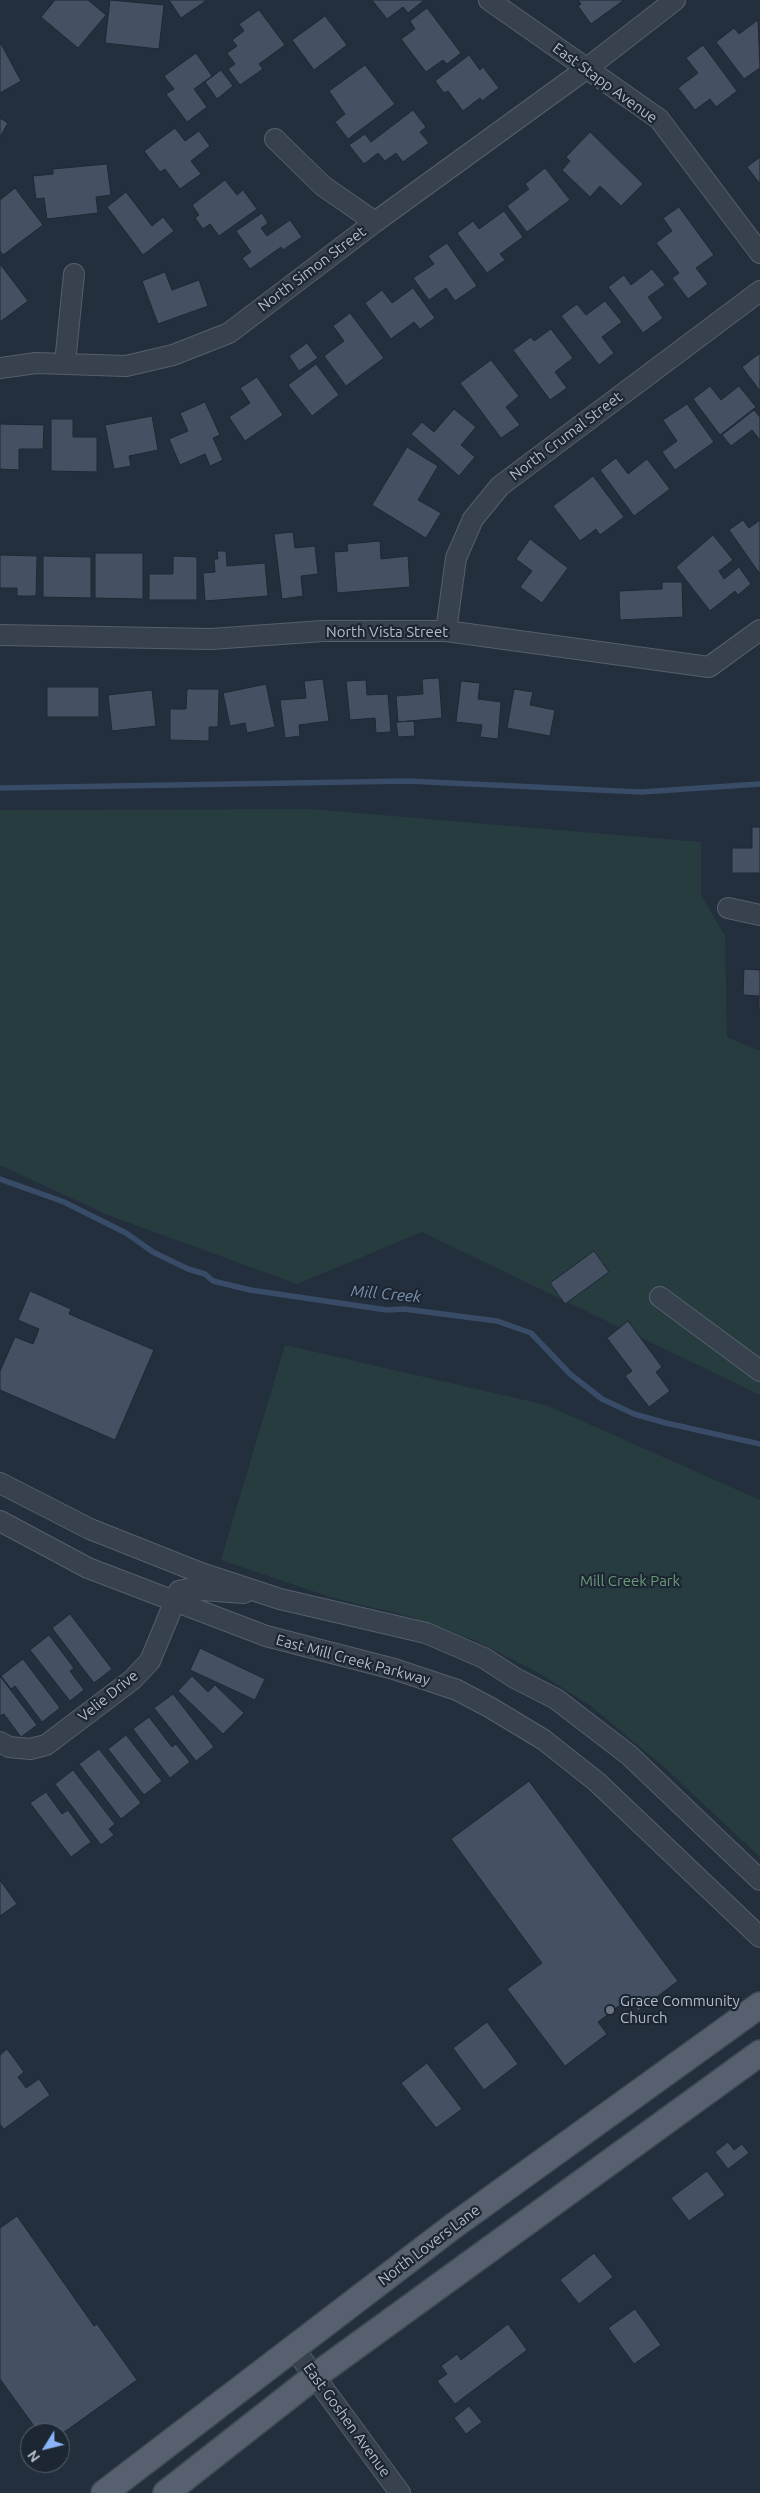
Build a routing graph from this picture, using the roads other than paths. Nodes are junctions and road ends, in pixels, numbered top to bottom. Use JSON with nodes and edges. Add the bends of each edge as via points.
{"nodes":[{"id":1,"x":489,"y":0,"type":"edge"},
{"id":2,"x":675,"y":0,"type":"edge"},
{"id":3,"x":586,"y":69,"type":"junction"},
{"id":4,"x":276,"y":139,"type":"dead end"},
{"id":5,"x":375,"y":222,"type":"junction"},
{"id":6,"x":760,"y":253,"type":"edge"},
{"id":7,"x":74,"y":274,"type":"dead end"},
{"id":8,"x":760,"y":291,"type":"edge"},
{"id":9,"x":65,"y":362,"type":"junction"},
{"id":10,"x":0,"y":368,"type":"edge"},
{"id":11,"x":760,"y":630,"type":"edge"},
{"id":12,"x":446,"y":631,"type":"junction"},
{"id":13,"x":0,"y":635,"type":"edge"},
{"id":14,"x":728,"y":908,"type":"dead end"},
{"id":15,"x":760,"y":915,"type":"edge"},
{"id":16,"x":660,"y":1297,"type":"dead end"},
{"id":17,"x":760,"y":1371,"type":"edge"},
{"id":18,"x":0,"y":1483,"type":"edge"},
{"id":19,"x":0,"y":1521,"type":"edge"},
{"id":20,"x":265,"y":1594,"type":"junction"},
{"id":21,"x":174,"y":1600,"type":"junction"},
{"id":22,"x":0,"y":1742,"type":"edge"},
{"id":23,"x":760,"y":1880,"type":"edge"},
{"id":24,"x":760,"y":1937,"type":"edge"},
{"id":25,"x":760,"y":2005,"type":"edge"},
{"id":26,"x":760,"y":2053,"type":"edge"},
{"id":27,"x":293,"y":2347,"type":"junction"},
{"id":28,"x":315,"y":2376,"type":"junction"},
{"id":29,"x":104,"y":2493,"type":"edge"},
{"id":30,"x":166,"y":2493,"type":"edge"},
{"id":31,"x":400,"y":2493,"type":"edge"}],
"edges":[{"from":1,"to":3,"type":"street","name":"East Stapp Avenue"},
{"from":2,"to":3,"type":"street","name":"North Simon Street"},
{"from":3,"to":5,"type":"street","name":"North Simon Street"},
{"from":3,"to":6,"type":"street","name":"East Stapp Avenue","via":[[659,119]]},
{"from":4,"to":5,"type":"street","via":[[323,186]]},
{"from":5,"to":9,"type":"street","name":"North Simon Street","via":[[229,333],[173,355],[126,366]]},
{"from":7,"to":9,"type":"street"},
{"from":8,"to":12,"type":"street","name":"North Crumal Street","via":[[500,486],[473,519],[456,558]]},
{"from":9,"to":10,"type":"street","name":"North Simon Street"},
{"from":11,"to":12,"type":"street","name":"North Vista Street","via":[[709,667]]},
{"from":12,"to":13,"type":"street","name":"North Vista Street","via":[[323,631],[211,639]]},
{"from":14,"to":15,"type":"street"},
{"from":16,"to":17,"type":"street"},
{"from":18,"to":20,"type":"street","via":[[90,1529]]},
{"from":19,"to":21,"type":"street","name":"East Mill Creek Parkway","via":[[88,1568]]},
{"from":20,"to":21,"type":"street","via":[[183,1589]]},
{"from":20,"to":23,"type":"street","via":[[426,1633],[484,1658],[556,1699],[629,1755]]},
{"from":21,"to":22,"type":"street","name":"Velie Drive","via":[[150,1661],[132,1680],[46,1745],[30,1749],[10,1747]]},
{"from":21,"to":24,"type":"street","name":"East Mill Creek Parkway","via":[[266,1636],[457,1690],[491,1708],[544,1740],[597,1782]]},
{"from":25,"to":27,"type":"main road","name":"North Lovers Lane","via":[[452,2227]]},
{"from":26,"to":28,"type":"main road"},
{"from":27,"to":28,"type":"street","name":"East Goshen Avenue"},
{"from":27,"to":29,"type":"main road","name":"North Lovers Lane"},
{"from":28,"to":30,"type":"main road"},
{"from":28,"to":31,"type":"street","name":"East Goshen Avenue"}]}
